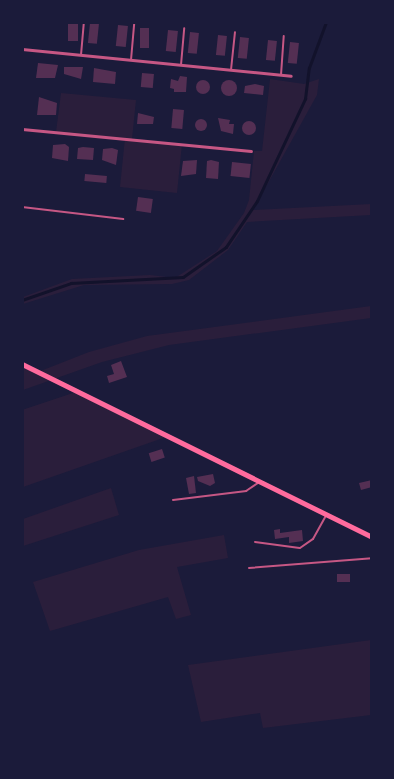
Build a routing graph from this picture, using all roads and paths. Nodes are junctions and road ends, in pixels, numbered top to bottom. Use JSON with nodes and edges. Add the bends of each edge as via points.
{"nodes":[{"id":1,"x":84,"y":22,"type":"edge"},
{"id":2,"x":134,"y":22,"type":"edge"},
{"id":3,"x":184,"y":28,"type":"dead end"},
{"id":4,"x":235,"y":32,"type":"dead end"},
{"id":5,"x":284,"y":36,"type":"dead end"},
{"id":6,"x":22,"y":49,"type":"edge"},
{"id":7,"x":81,"y":55,"type":"junction"},
{"id":8,"x":131,"y":60,"type":"junction"},
{"id":9,"x":181,"y":65,"type":"junction"},
{"id":10,"x":231,"y":70,"type":"junction"},
{"id":11,"x":281,"y":75,"type":"junction"},
{"id":12,"x":292,"y":76,"type":"dead end"},
{"id":13,"x":22,"y":129,"type":"edge"},
{"id":14,"x":251,"y":152,"type":"dead end"},
{"id":15,"x":22,"y":207,"type":"edge"},
{"id":16,"x":123,"y":219,"type":"dead end"},
{"id":17,"x":22,"y":364,"type":"edge"},
{"id":18,"x":258,"y":483,"type":"junction"},
{"id":19,"x":173,"y":500,"type":"dead end"},
{"id":20,"x":326,"y":516,"type":"junction"},
{"id":21,"x":372,"y":537,"type":"edge"},
{"id":22,"x":255,"y":542,"type":"dead end"},
{"id":23,"x":372,"y":558,"type":"edge"},
{"id":24,"x":249,"y":568,"type":"dead end"}],
"edges":[{"from":1,"to":7,"type":"lane"},
{"from":2,"to":8,"type":"lane"},
{"from":3,"to":9,"type":"lane"},
{"from":4,"to":10,"type":"lane"},
{"from":5,"to":11,"type":"lane"},
{"from":6,"to":7,"type":"street"},
{"from":7,"to":8,"type":"street"},
{"from":8,"to":9,"type":"street"},
{"from":9,"to":10,"type":"street"},
{"from":10,"to":11,"type":"street"},
{"from":11,"to":12,"type":"street"},
{"from":13,"to":14,"type":"street"},
{"from":15,"to":16,"type":"lane"},
{"from":17,"to":18,"type":"main road"},
{"from":18,"to":19,"type":"lane","via":[[246,491]]},
{"from":18,"to":20,"type":"main road"},
{"from":20,"to":21,"type":"main road"},
{"from":20,"to":22,"type":"lane","via":[[313,539],[300,548]]},
{"from":23,"to":24,"type":"lane"}]}
